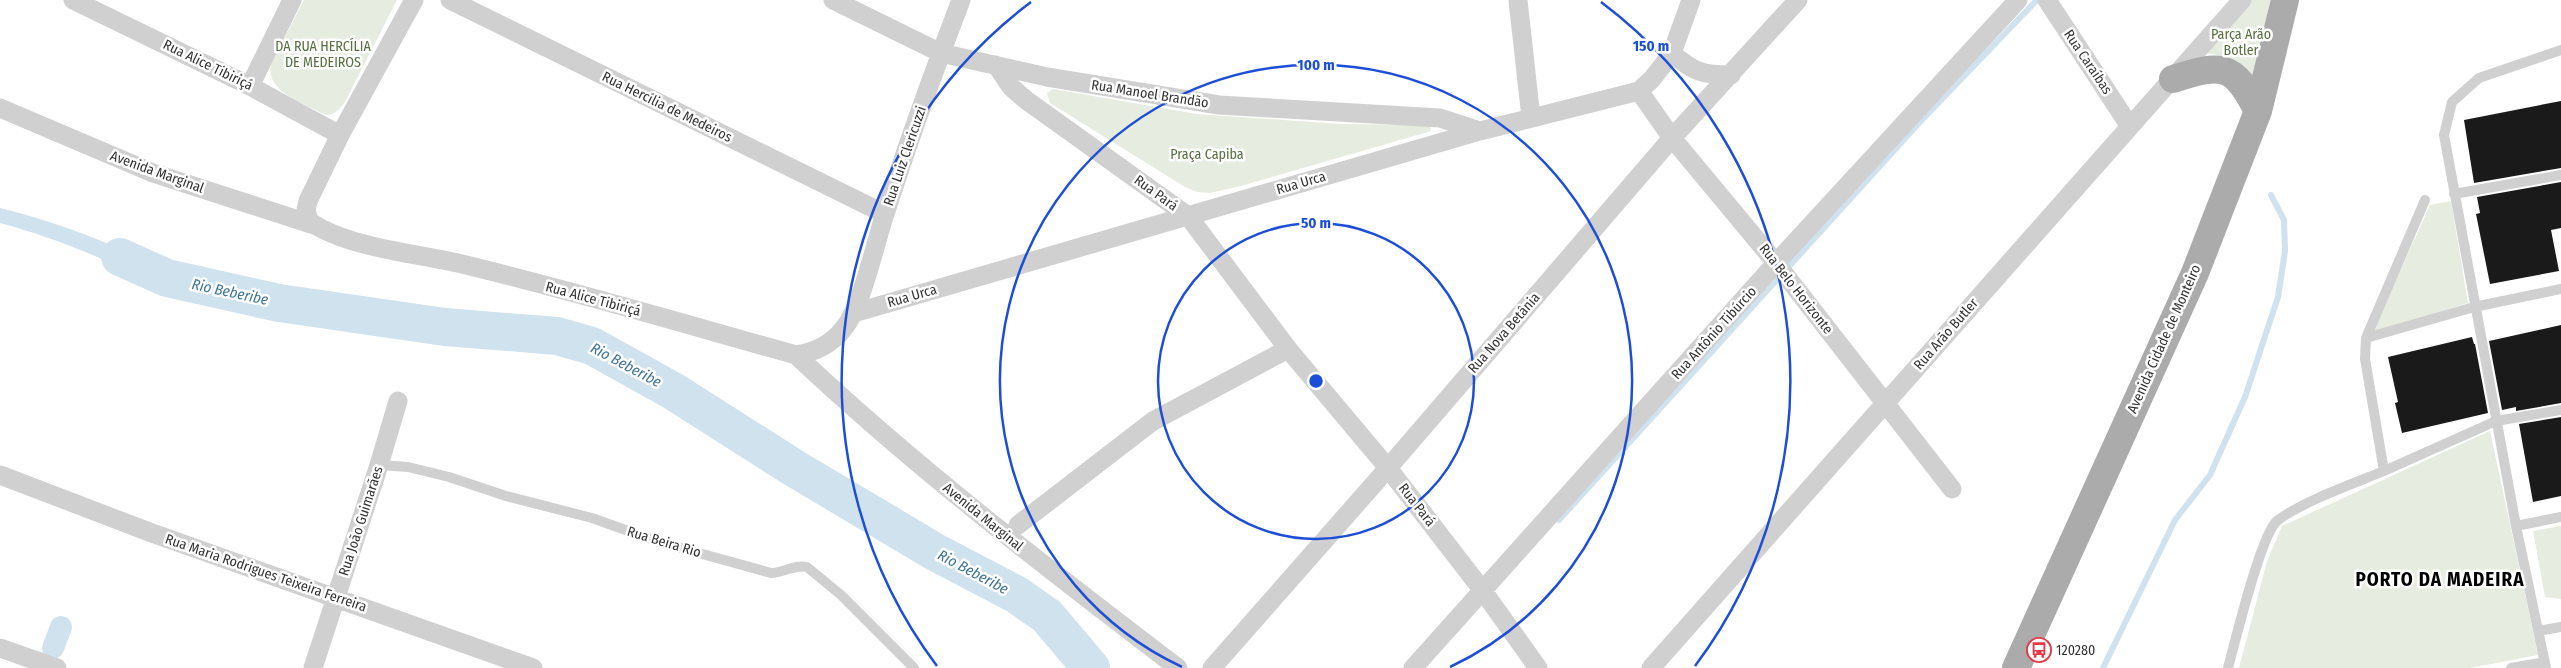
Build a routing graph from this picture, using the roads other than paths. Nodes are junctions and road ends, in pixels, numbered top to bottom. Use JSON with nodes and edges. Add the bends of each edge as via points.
{"nodes":[{"id":1,"x":74,"y":0,"type":"edge"},
{"id":2,"x":292,"y":0,"type":"edge"},
{"id":3,"x":414,"y":0,"type":"edge"},
{"id":4,"x":450,"y":0,"type":"edge"},
{"id":5,"x":832,"y":0,"type":"edge"},
{"id":6,"x":961,"y":0,"type":"edge"},
{"id":7,"x":1518,"y":0,"type":"edge"},
{"id":8,"x":1691,"y":0,"type":"edge"},
{"id":9,"x":1798,"y":0,"type":"edge"},
{"id":10,"x":2018,"y":0,"type":"edge"},
{"id":11,"x":2242,"y":0,"type":"edge"},
{"id":12,"x":2285,"y":0,"type":"edge"},
{"id":13,"x":2048,"y":3,"type":"edge"},
{"id":14,"x":2561,"y":50,"type":"edge"},
{"id":15,"x":941,"y":53,"type":"junction"},
{"id":16,"x":1672,"y":53,"type":"junction"},
{"id":17,"x":996,"y":65,"type":"junction"},
{"id":18,"x":1731,"y":75,"type":"junction"},
{"id":19,"x":2173,"y":78,"type":"junction"},
{"id":20,"x":250,"y":86,"type":"junction"},
{"id":21,"x":1639,"y":91,"type":"junction"},
{"id":22,"x":0,"y":108,"type":"edge"},
{"id":23,"x":2258,"y":111,"type":"junction"},
{"id":24,"x":1531,"y":118,"type":"junction"},
{"id":25,"x":2129,"y":125,"type":"junction"},
{"id":26,"x":1480,"y":131,"type":"junction"},
{"id":27,"x":340,"y":135,"type":"junction"},
{"id":28,"x":1672,"y":138,"type":"junction"},
{"id":29,"x":2561,"y":175,"type":"edge"},
{"id":30,"x":2454,"y":194,"type":"junction"},
{"id":31,"x":2425,"y":200,"type":"dead end"},
{"id":32,"x":885,"y":214,"type":"junction"},
{"id":33,"x":1188,"y":216,"type":"junction"},
{"id":34,"x":317,"y":226,"type":"junction"},
{"id":35,"x":1777,"y":264,"type":"junction"},
{"id":36,"x":2561,"y":288,"type":"edge"},
{"id":37,"x":2474,"y":306,"type":"junction"},
{"id":38,"x":854,"y":313,"type":"junction"},
{"id":39,"x":2366,"y":338,"type":"junction"},
{"id":40,"x":1288,"y":349,"type":"junction"},
{"id":41,"x":796,"y":355,"type":"junction"},
{"id":42,"x":398,"y":401,"type":"dead end"},
{"id":43,"x":1886,"y":403,"type":"junction"},
{"id":44,"x":2561,"y":410,"type":"edge"},
{"id":45,"x":2496,"y":421,"type":"junction"},
{"id":46,"x":380,"y":465,"type":"junction"},
{"id":47,"x":1388,"y":468,"type":"junction"},
{"id":48,"x":2384,"y":471,"type":"junction"},
{"id":49,"x":0,"y":475,"type":"edge"},
{"id":50,"x":1952,"y":489,"type":"dead end"},
{"id":51,"x":2561,"y":517,"type":"edge"},
{"id":52,"x":1018,"y":525,"type":"dead end"},
{"id":53,"x":2516,"y":526,"type":"junction"},
{"id":54,"x":1484,"y":592,"type":"junction"},
{"id":55,"x":337,"y":596,"type":"junction"},
{"id":56,"x":2561,"y":627,"type":"edge"},
{"id":57,"x":2538,"y":631,"type":"junction"},
{"id":58,"x":0,"y":648,"type":"edge"},
{"id":59,"x":2546,"y":665,"type":"edge"},
{"id":60,"x":57,"y":668,"type":"edge"},
{"id":61,"x":313,"y":668,"type":"edge"},
{"id":62,"x":533,"y":668,"type":"edge"},
{"id":63,"x":914,"y":668,"type":"edge"},
{"id":64,"x":1178,"y":668,"type":"edge"},
{"id":65,"x":1212,"y":668,"type":"edge"},
{"id":66,"x":1413,"y":668,"type":"edge"},
{"id":67,"x":1538,"y":668,"type":"edge"},
{"id":68,"x":1651,"y":668,"type":"edge"},
{"id":69,"x":2016,"y":668,"type":"edge"},
{"id":70,"x":2228,"y":668,"type":"edge"},
{"id":71,"x":2511,"y":668,"type":"edge"}],
"edges":[{"from":1,"to":20,"type":"street","name":"Rua Alice Tibiriçá"},
{"from":2,"to":20,"type":"street"},
{"from":3,"to":27,"type":"street"},
{"from":4,"to":32,"type":"street","name":"Rua Hercília de Medeiros"},
{"from":5,"to":15,"type":"street","name":"Rua Manoel Brandão"},
{"from":6,"to":15,"type":"street","name":"Rua Luiz Clericuzzi"},
{"from":7,"to":24,"type":"street"},
{"from":8,"to":16,"type":"street"},
{"from":9,"to":18,"type":"street","name":"Rua Nova Betânia"},
{"from":10,"to":35,"type":"street","name":"Rua Antônio Tibúrcio"},
{"from":11,"to":19,"type":"street","name":"Rua Arão Butler"},
{"from":12,"to":23,"type":"main road","name":"Avenida Cidade de Monteiro"},
{"from":13,"to":25,"type":"street","name":"Rua Caraíbas"},
{"from":14,"to":30,"type":"lane","via":[[2480,78],[2452,102],[2444,135]]},
{"from":15,"to":17,"type":"street","name":"Rua Manoel Brandão"},
{"from":15,"to":32,"type":"street","name":"Rua Luiz Clericuzzi"},
{"from":16,"to":18,"type":"street","via":[[1697,72]]},
{"from":16,"to":21,"type":"street"},
{"from":17,"to":26,"type":"street","name":"Rua Manoel Brandão","via":[[1047,77],[1219,104],[1440,118]]},
{"from":17,"to":33,"type":"street","name":"Rua Pará","via":[[1011,87],[1026,100]]},
{"from":18,"to":28,"type":"street","name":"Rua Nova Betânia"},
{"from":19,"to":23,"type":"main road","via":[[2211,68],[2226,71],[2241,80]]},
{"from":19,"to":25,"type":"street","name":"Rua Arão Butler"},
{"from":20,"to":27,"type":"street","name":"Rua Alice Tibiriçá"},
{"from":21,"to":24,"type":"street","name":"Rua Urca"},
{"from":21,"to":28,"type":"street","name":"Rua Belo Horizonte"},
{"from":22,"to":34,"type":"street","name":"Avenida Marginal","via":[[153,173]]},
{"from":23,"to":69,"type":"main road","name":"Avenida Cidade de Monteiro","via":[[2195,273]]},
{"from":24,"to":26,"type":"street","name":"Rua Urca"},
{"from":25,"to":43,"type":"street","name":"Rua Arão Butler"},
{"from":26,"to":33,"type":"street","name":"Rua Urca"},
{"from":27,"to":34,"type":"street","via":[[308,201],[308,216]]},
{"from":28,"to":35,"type":"street","name":"Rua Belo Horizonte"},
{"from":28,"to":47,"type":"street","name":"Rua Nova Betânia"},
{"from":29,"to":30,"type":"lane"},
{"from":30,"to":37,"type":"lane"},
{"from":31,"to":39,"type":"lane"},
{"from":32,"to":38,"type":"street","name":"Rua Luiz Clericuzzi"},
{"from":33,"to":38,"type":"street","name":"Rua Urca"},
{"from":33,"to":40,"type":"street","name":"Rua Pará"},
{"from":34,"to":41,"type":"street","name":"Rua Alice Tibiriçá","via":[[341,238],[561,289]]},
{"from":35,"to":43,"type":"street","name":"Rua Belo Horizonte"},
{"from":35,"to":54,"type":"street","name":"Rua Antônio Tibúrcio"},
{"from":36,"to":37,"type":"lane"},
{"from":37,"to":39,"type":"lane"},
{"from":37,"to":45,"type":"lane"},
{"from":38,"to":41,"type":"street","via":[[833,340],[810,353]]},
{"from":39,"to":48,"type":"lane","via":[[2365,359]]},
{"from":40,"to":47,"type":"street","name":"Rua Pará"},
{"from":40,"to":52,"type":"street","via":[[1153,421]]},
{"from":41,"to":64,"type":"street","name":"Avenida Marginal","via":[[1001,533]]},
{"from":42,"to":46,"type":"street","name":"Rua João Guimarães"},
{"from":43,"to":50,"type":"street","name":"Rua Belo Horizonte"},
{"from":43,"to":68,"type":"street","name":"Rua Arão Butler"},
{"from":44,"to":45,"type":"lane"},
{"from":45,"to":48,"type":"lane"},
{"from":45,"to":53,"type":"lane"},
{"from":46,"to":55,"type":"street","name":"Rua João Guimarães"},
{"from":46,"to":63,"type":"lane","name":"Rua Beira Rio","via":[[408,467],[449,477],[771,573],[807,567],[841,595]]},
{"from":47,"to":54,"type":"street","name":"Rua Pará"},
{"from":47,"to":65,"type":"street","name":"Rua Nova Betânia"},
{"from":48,"to":70,"type":"lane","via":[[2276,521],[2264,542]]},
{"from":49,"to":55,"type":"street","name":"Rua Maria Rodrigues Teixeira Ferreira","via":[[152,533]]},
{"from":51,"to":53,"type":"lane"},
{"from":53,"to":57,"type":"lane"},
{"from":54,"to":66,"type":"street","name":"Rua Antônio Tibúrcio"},
{"from":54,"to":67,"type":"street","name":"Rua Pará"},
{"from":55,"to":61,"type":"street","name":"Rua João Guimarães"},
{"from":55,"to":62,"type":"street","name":"Rua Maria Rodrigues Teixeira Ferreira"},
{"from":56,"to":57,"type":"lane"},
{"from":57,"to":59,"type":"lane"},
{"from":58,"to":60,"type":"street"},
{"from":59,"to":71,"type":"lane"}]}
